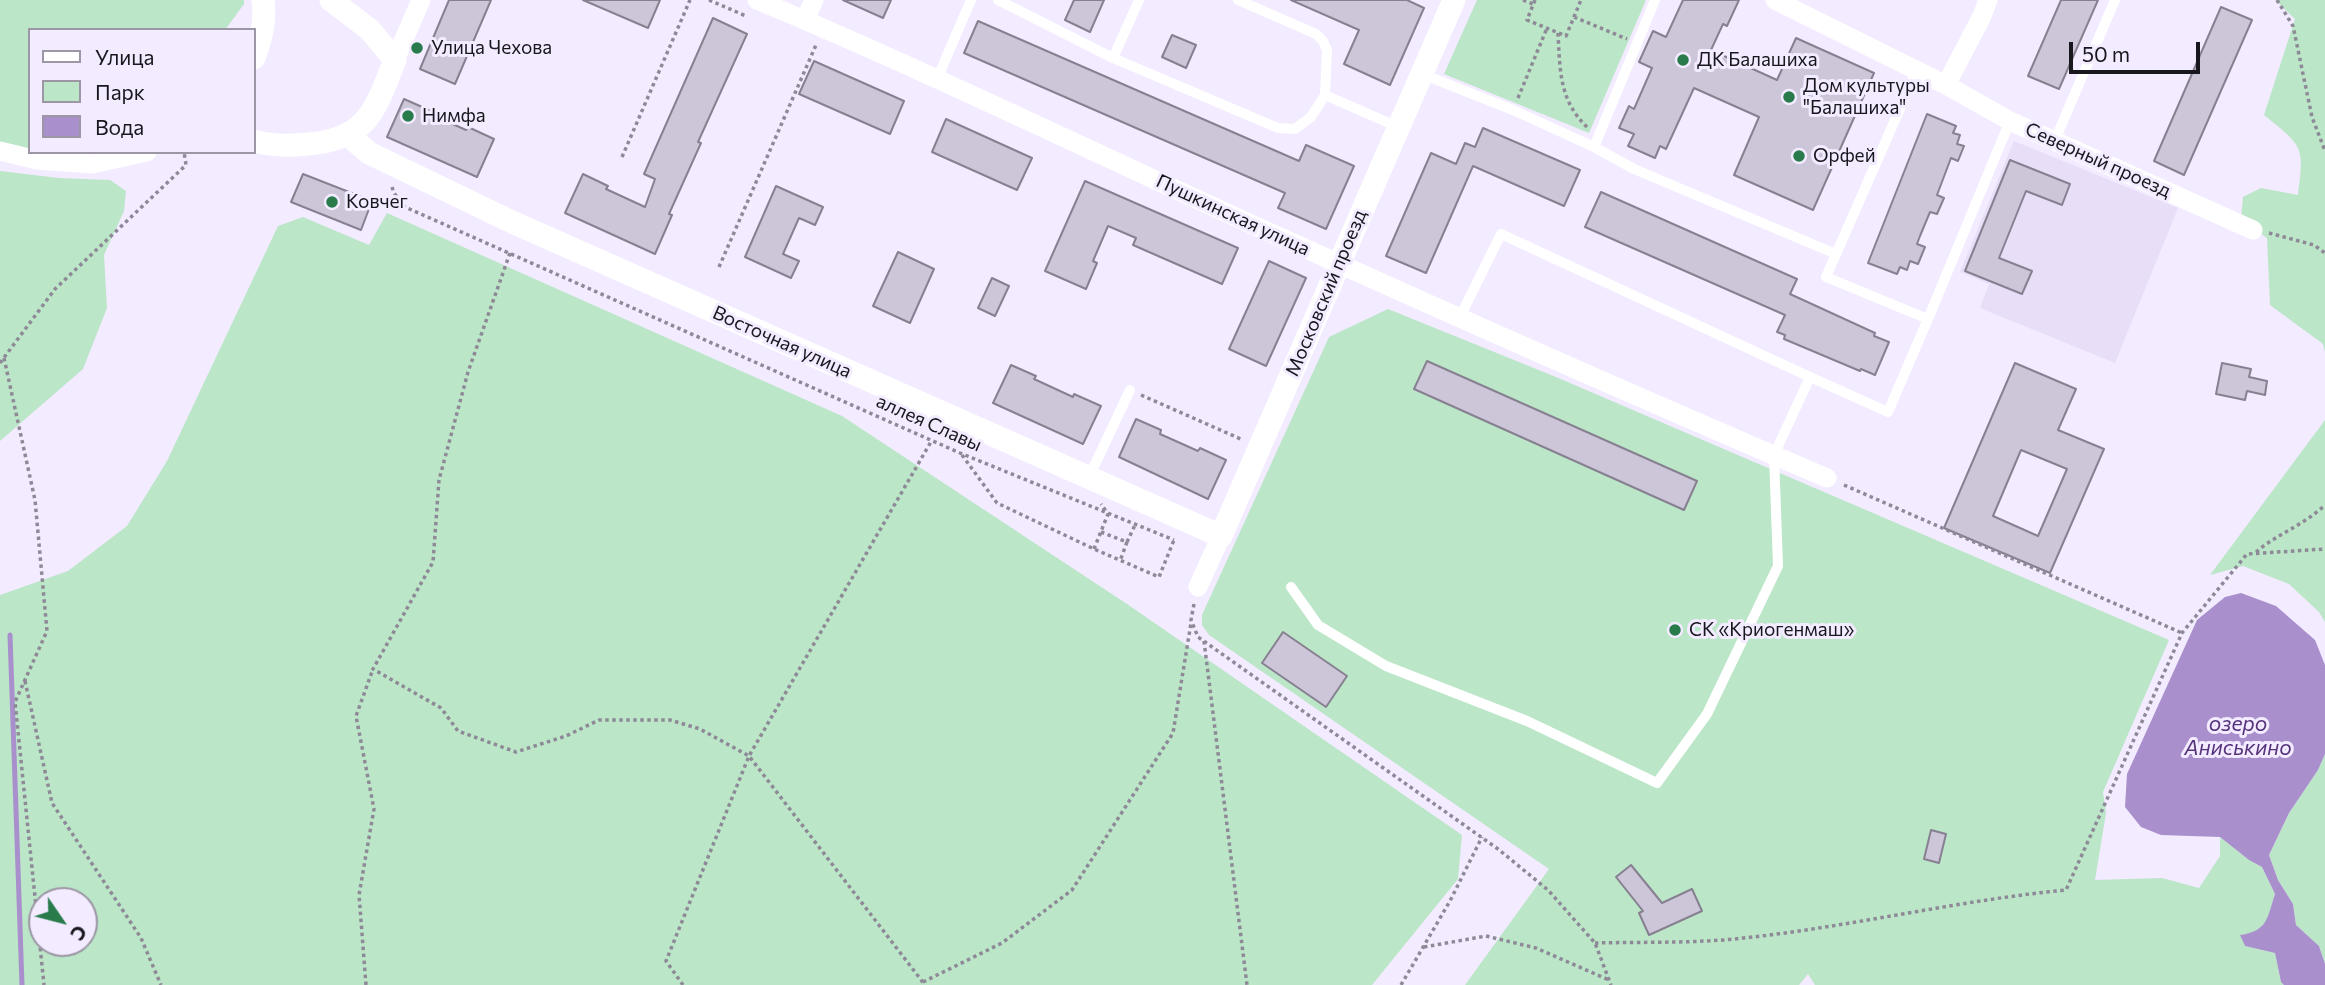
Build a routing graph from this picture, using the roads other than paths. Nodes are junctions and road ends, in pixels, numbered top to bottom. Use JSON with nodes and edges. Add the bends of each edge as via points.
{"nodes":[{"id":1,"x":331,"y":0,"type":"edge"},
{"id":2,"x":421,"y":0,"type":"edge"},
{"id":3,"x":757,"y":0,"type":"edge"},
{"id":4,"x":814,"y":0,"type":"edge"},
{"id":5,"x":971,"y":0,"type":"edge"},
{"id":6,"x":999,"y":0,"type":"edge"},
{"id":7,"x":1139,"y":0,"type":"edge"},
{"id":8,"x":1238,"y":0,"type":"edge"},
{"id":9,"x":1454,"y":0,"type":"edge"},
{"id":10,"x":1656,"y":0,"type":"edge"},
{"id":11,"x":1774,"y":0,"type":"edge"},
{"id":12,"x":1988,"y":0,"type":"edge"},
{"id":13,"x":2115,"y":0,"type":"edge"},
{"id":14,"x":264,"y":1,"type":"edge"},
{"id":15,"x":805,"y":20,"type":"junction"},
{"id":16,"x":256,"y":53,"type":"edge"},
{"id":17,"x":1113,"y":58,"type":"junction"},
{"id":18,"x":395,"y":60,"type":"junction"},
{"id":19,"x":1917,"y":71,"type":"junction"},
{"id":20,"x":1422,"y":74,"type":"junction"},
{"id":21,"x":937,"y":79,"type":"junction"},
{"id":22,"x":1946,"y":85,"type":"junction"},
{"id":23,"x":1325,"y":95,"type":"junction"},
{"id":24,"x":2010,"y":121,"type":"junction"},
{"id":25,"x":1399,"y":127,"type":"junction"},
{"id":26,"x":349,"y":136,"type":"junction"},
{"id":27,"x":256,"y":141,"type":"edge"},
{"id":28,"x":2055,"y":141,"type":"junction"},
{"id":29,"x":1594,"y":147,"type":"junction"},
{"id":30,"x":0,"y":151,"type":"edge"},
{"id":31,"x":138,"y":154,"type":"edge"},
{"id":32,"x":2253,"y":230,"type":"road end"},
{"id":33,"x":1836,"y":254,"type":"junction"},
{"id":34,"x":1339,"y":263,"type":"junction"},
{"id":35,"x":1460,"y":317,"type":"junction"},
{"id":36,"x":1928,"y":319,"type":"junction"},
{"id":37,"x":1810,"y":377,"type":"junction"},
{"id":38,"x":1130,"y":390,"type":"road end"},
{"id":39,"x":1774,"y":455,"type":"junction"},
{"id":40,"x":1088,"y":477,"type":"junction"},
{"id":41,"x":1827,"y":478,"type":"road end"},
{"id":42,"x":1221,"y":536,"type":"junction"},
{"id":43,"x":1198,"y":587,"type":"road end"},
{"id":44,"x":1291,"y":587,"type":"dead end"}],
"edges":[{"from":1,"to":18,"type":"street","via":[[370,30]]},
{"from":2,"to":18,"type":"street"},
{"from":3,"to":15,"type":"street","name":"Пушкинская улица"},
{"from":4,"to":15,"type":"street"},
{"from":5,"to":21,"type":"lane"},
{"from":6,"to":17,"type":"lane"},
{"from":7,"to":17,"type":"lane"},
{"from":8,"to":23,"type":"lane","via":[[1323,41],[1327,50]]},
{"from":9,"to":20,"type":"street","name":"Московский проезд"},
{"from":10,"to":29,"type":"lane"},
{"from":11,"to":19,"type":"street","name":"Северный проезд"},
{"from":12,"to":22,"type":"street"},
{"from":13,"to":28,"type":"lane"},
{"from":14,"to":16,"type":"street"},
{"from":15,"to":21,"type":"street","name":"Пушкинская улица"},
{"from":17,"to":23,"type":"lane","via":[[1278,128],[1295,129],[1311,117]]},
{"from":18,"to":26,"type":"street","via":[[377,104]]},
{"from":19,"to":22,"type":"street","name":"Северный проезд"},
{"from":19,"to":33,"type":"lane"},
{"from":20,"to":25,"type":"street","name":"Московский проезд"},
{"from":20,"to":29,"type":"lane"},
{"from":21,"to":34,"type":"street","name":"Пушкинская улица"},
{"from":22,"to":24,"type":"street","name":"Северный проезд"},
{"from":23,"to":25,"type":"lane"},
{"from":24,"to":28,"type":"street","name":"Северный проезд"},
{"from":24,"to":36,"type":"lane"},
{"from":25,"to":34,"type":"street","name":"Московский проезд"},
{"from":26,"to":27,"type":"street","via":[[284,146]]},
{"from":26,"to":40,"type":"street","name":"Восточная улица","via":[[369,153],[512,222]]},
{"from":28,"to":32,"type":"street","name":"Северный проезд"},
{"from":29,"to":33,"type":"lane","via":[[1634,169]]},
{"from":30,"to":31,"type":"street","via":[[37,160],[92,164]]},
{"from":33,"to":36,"type":"lane","via":[[1826,277]]},
{"from":34,"to":35,"type":"street","name":"Пушкинская улица"},
{"from":34,"to":42,"type":"street","name":"Московский проезд"},
{"from":35,"to":37,"type":"lane","via":[[1502,234]]},
{"from":35,"to":39,"type":"street","name":"Пушкинская улица"},
{"from":36,"to":37,"type":"lane","via":[[1888,412]]},
{"from":37,"to":39,"type":"lane"},
{"from":38,"to":40,"type":"lane"},
{"from":39,"to":41,"type":"street","name":"Пушкинская улица"},
{"from":39,"to":44,"type":"lane","via":[[1778,566],[1707,714],[1657,783],[1527,721],[1386,666],[1318,625]]},
{"from":40,"to":42,"type":"street","name":"Восточная улица"},
{"from":42,"to":43,"type":"street","name":"Московский проезд"}]}
